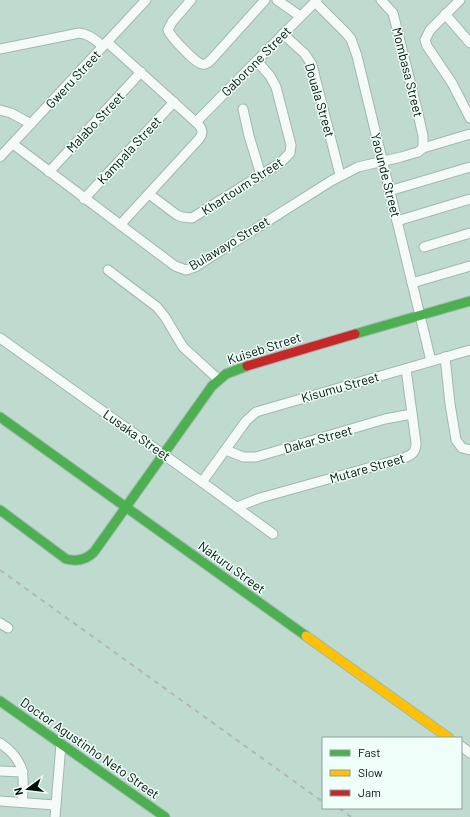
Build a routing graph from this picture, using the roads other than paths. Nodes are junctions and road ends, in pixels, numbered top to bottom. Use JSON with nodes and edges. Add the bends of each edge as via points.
{"nodes":[{"id":1,"x":146,"y":0,"type":"edge"},
{"id":2,"x":190,"y":0,"type":"edge"},
{"id":3,"x":265,"y":0,"type":"edge"},
{"id":4,"x":277,"y":0,"type":"edge"},
{"id":5,"x":460,"y":0,"type":"edge"},
{"id":6,"x":316,"y":1,"type":"edge"},
{"id":7,"x":384,"y":1,"type":"edge"},
{"id":8,"x":445,"y":14,"type":"junction"},
{"id":9,"x":300,"y":16,"type":"junction"},
{"id":10,"x":283,"y":34,"type":"junction"},
{"id":11,"x":470,"y":43,"type":"edge"},
{"id":12,"x":105,"y":44,"type":"junction"},
{"id":13,"x":0,"y":49,"type":"edge"},
{"id":14,"x":256,"y":61,"type":"junction"},
{"id":15,"x":141,"y":72,"type":"junction"},
{"id":16,"x":174,"y":102,"type":"junction"},
{"id":17,"x":243,"y":109,"type":"dead end"},
{"id":18,"x":0,"y":110,"type":"edge"},
{"id":19,"x":470,"y":118,"type":"edge"},
{"id":20,"x":196,"y":122,"type":"junction"},
{"id":21,"x":31,"y":124,"type":"junction"},
{"id":22,"x":470,"y":134,"type":"edge"},
{"id":23,"x":13,"y":144,"type":"junction"},
{"id":24,"x":423,"y":148,"type":"junction"},
{"id":25,"x":0,"y":157,"type":"edge"},
{"id":26,"x":382,"y":161,"type":"junction"},
{"id":27,"x":470,"y":167,"type":"edge"},
{"id":28,"x":49,"y":172,"type":"junction"},
{"id":29,"x":261,"y":175,"type":"junction"},
{"id":30,"x":340,"y":175,"type":"junction"},
{"id":31,"x":389,"y":191,"type":"junction"},
{"id":32,"x":149,"y":194,"type":"junction"},
{"id":33,"x":84,"y":199,"type":"junction"},
{"id":34,"x":470,"y":199,"type":"edge"},
{"id":35,"x":397,"y":221,"type":"junction"},
{"id":36,"x":120,"y":225,"type":"junction"},
{"id":37,"x":470,"y":233,"type":"edge"},
{"id":38,"x":424,"y":247,"type":"dead end"},
{"id":39,"x":470,"y":266,"type":"edge"},
{"id":40,"x":108,"y":270,"type":"dead end"},
{"id":41,"x":412,"y":283,"type":"junction"},
{"id":42,"x":470,"y":301,"type":"edge"},
{"id":43,"x":420,"y":315,"type":"junction"},
{"id":44,"x":0,"y":338,"type":"edge"},
{"id":45,"x":470,"y":350,"type":"edge"},
{"id":46,"x":445,"y":357,"type":"junction"},
{"id":47,"x":431,"y":361,"type":"junction"},
{"id":48,"x":406,"y":369,"type":"junction"},
{"id":49,"x":218,"y":379,"type":"junction"},
{"id":50,"x":412,"y":414,"type":"junction"},
{"id":51,"x":0,"y":417,"type":"edge"},
{"id":52,"x":226,"y":450,"type":"junction"},
{"id":53,"x":470,"y":450,"type":"edge"},
{"id":54,"x":163,"y":454,"type":"junction"},
{"id":55,"x":202,"y":482,"type":"junction"},
{"id":56,"x":125,"y":507,"type":"junction"},
{"id":57,"x":237,"y":507,"type":"junction"},
{"id":58,"x":0,"y":510,"type":"edge"},
{"id":59,"x":273,"y":534,"type":"dead end"},
{"id":60,"x":0,"y":623,"type":"edge"},
{"id":61,"x":8,"y":628,"type":"dead end"},
{"id":62,"x":0,"y":701,"type":"edge"},
{"id":63,"x":448,"y":737,"type":"edge"},
{"id":64,"x":0,"y":743,"type":"edge"},
{"id":65,"x":61,"y":744,"type":"junction"},
{"id":66,"x":462,"y":747,"type":"edge"},
{"id":67,"x":470,"y":753,"type":"edge"},
{"id":68,"x":0,"y":771,"type":"edge"},
{"id":69,"x":23,"y":772,"type":"junction"},
{"id":70,"x":0,"y":801,"type":"edge"},
{"id":71,"x":22,"y":802,"type":"junction"},
{"id":72,"x":55,"y":805,"type":"junction"},
{"id":73,"x":55,"y":817,"type":"edge"},
{"id":74,"x":165,"y":817,"type":"edge"}],
"edges":[{"from":1,"to":12,"type":"street","name":"Gweru Street"},
{"from":2,"to":3,"type":"street","via":[[168,30],[197,61],[206,64]]},
{"from":4,"to":9,"type":"street"},
{"from":5,"to":8,"type":"street"},
{"from":6,"to":9,"type":"street","name":"Gaborone Street"},
{"from":6,"to":26,"type":"street","name":"Yaounde Street","via":[[341,27],[354,48]]},
{"from":7,"to":24,"type":"street","name":"Mombasa Street","via":[[395,21],[424,141]]},
{"from":8,"to":11,"type":"street"},
{"from":8,"to":19,"type":"street","via":[[428,32],[426,42]]},
{"from":9,"to":10,"type":"street","name":"Gaborone Street"},
{"from":10,"to":14,"type":"street","name":"Gaborone Street"},
{"from":10,"to":30,"type":"street","name":"Douala Street","via":[[305,54],[312,65]]},
{"from":12,"to":13,"type":"street","via":[[79,33]]},
{"from":12,"to":15,"type":"street"},
{"from":12,"to":21,"type":"street","name":"Gweru Street"},
{"from":14,"to":20,"type":"street","name":"Gaborone Street"},
{"from":14,"to":29,"type":"street","name":"Khartoum Street","via":[[276,87],[291,145],[287,157]]},
{"from":15,"to":16,"type":"street"},
{"from":15,"to":28,"type":"street","name":"Malabo Street"},
{"from":16,"to":20,"type":"street"},
{"from":16,"to":33,"type":"street","name":"Kampala Street"},
{"from":17,"to":29,"type":"street","via":[[248,136]]},
{"from":18,"to":21,"type":"street"},
{"from":20,"to":32,"type":"street","via":[[202,130],[202,136]]},
{"from":21,"to":23,"type":"street","name":"Gweru Street"},
{"from":22,"to":24,"type":"street","name":"Bulawayo Street"},
{"from":23,"to":25,"type":"street","name":"Gweru Street"},
{"from":23,"to":28,"type":"street","name":"Bulawayo Street"},
{"from":24,"to":26,"type":"street","name":"Bulawayo Street","via":[[414,153]]},
{"from":26,"to":30,"type":"street","name":"Bulawayo Street"},
{"from":26,"to":31,"type":"street","name":"Yaounde Street"},
{"from":27,"to":31,"type":"street"},
{"from":28,"to":33,"type":"street","name":"Bulawayo Street"},
{"from":29,"to":32,"type":"street","name":"Khartoum Street","via":[[192,218],[177,215]]},
{"from":30,"to":36,"type":"street","name":"Bulawayo Street","via":[[195,267],[186,270],[175,266]]},
{"from":31,"to":35,"type":"street","name":"Yaounde Street"},
{"from":32,"to":36,"type":"street"},
{"from":33,"to":36,"type":"street","name":"Bulawayo Street"},
{"from":34,"to":35,"type":"street"},
{"from":35,"to":41,"type":"street","name":"Yaounde Street"},
{"from":37,"to":38,"type":"street"},
{"from":39,"to":41,"type":"street"},
{"from":40,"to":49,"type":"street","via":[[157,307],[183,347]]},
{"from":41,"to":43,"type":"street","name":"Yaounde Street"},
{"from":42,"to":43,"type":"street","name":"Kuiseb Street"},
{"from":43,"to":47,"type":"street","name":"Yaounde Street"},
{"from":43,"to":49,"type":"street","name":"Kuiseb Street","via":[[240,368]]},
{"from":44,"to":54,"type":"street","name":"Lusaka Street"},
{"from":45,"to":46,"type":"street","name":"Kisumu Street"},
{"from":46,"to":47,"type":"street","name":"Kisumu Street"},
{"from":46,"to":53,"type":"street","via":[[456,440],[462,448]]},
{"from":47,"to":48,"type":"street","name":"Kisumu Street"},
{"from":48,"to":50,"type":"street","name":"Mutare Street"},
{"from":48,"to":52,"type":"street","name":"Kisumu Street","via":[[256,412],[250,416]]},
{"from":49,"to":54,"type":"street","name":"Kuiseb Street"},
{"from":50,"to":52,"type":"street","name":"Dakar Street","via":[[385,419],[256,457],[243,457]]},
{"from":50,"to":57,"type":"street","name":"Mutare Street","via":[[416,447],[413,454]]},
{"from":51,"to":56,"type":"street","name":"Nakuru Street"},
{"from":52,"to":55,"type":"street","name":"Kisumu Street"},
{"from":54,"to":55,"type":"street","name":"Lusaka Street"},
{"from":54,"to":56,"type":"street","name":"Kuiseb Street"},
{"from":55,"to":57,"type":"street","name":"Lusaka Street"},
{"from":56,"to":58,"type":"street","name":"Kuiseb Street","via":[[91,556],[79,561],[66,559]]},
{"from":56,"to":63,"type":"street","name":"Nakuru Street"},
{"from":57,"to":59,"type":"street","name":"Lusaka Street"},
{"from":60,"to":61,"type":"street"},
{"from":62,"to":65,"type":"street","name":"Doctor Agustinho Neto Street"},
{"from":64,"to":69,"type":"street","via":[[12,753]]},
{"from":65,"to":72,"type":"street"},
{"from":65,"to":74,"type":"street","name":"Doctor Agustinho Neto Street"},
{"from":66,"to":67,"type":"street"},
{"from":68,"to":69,"type":"street"},
{"from":69,"to":71,"type":"street"},
{"from":70,"to":71,"type":"street"},
{"from":71,"to":72,"type":"street"},
{"from":72,"to":73,"type":"street"}]}
